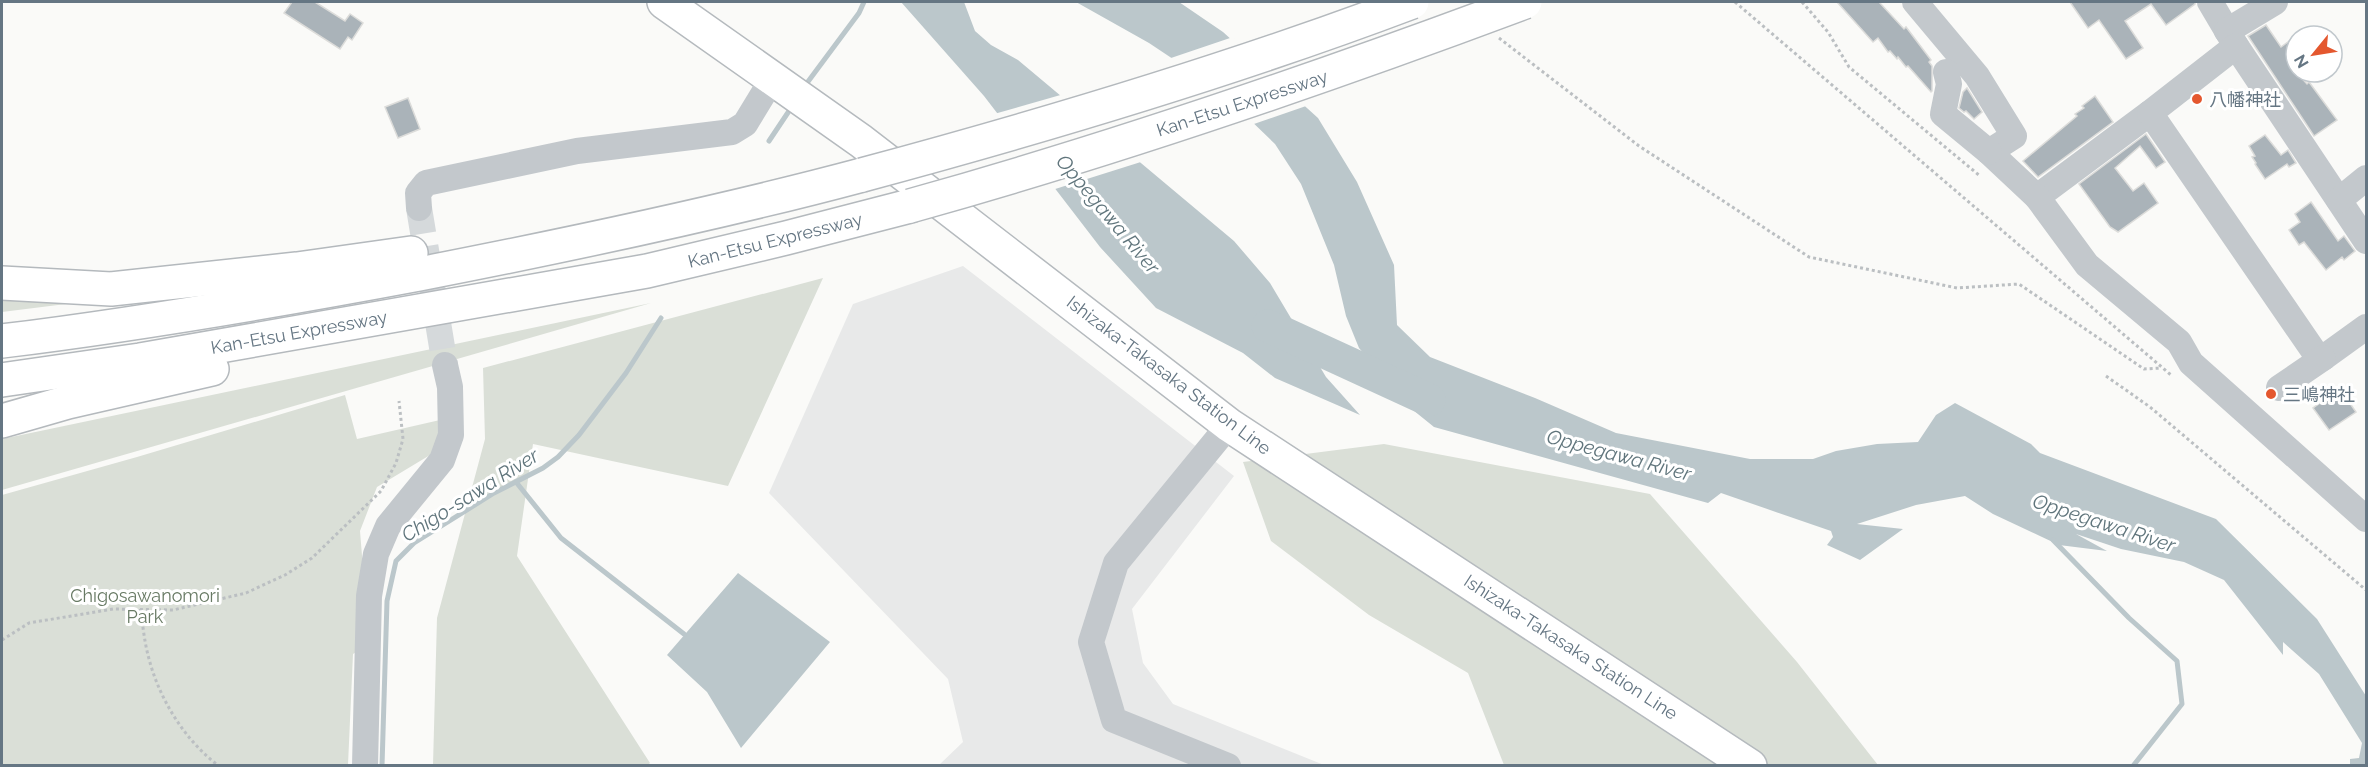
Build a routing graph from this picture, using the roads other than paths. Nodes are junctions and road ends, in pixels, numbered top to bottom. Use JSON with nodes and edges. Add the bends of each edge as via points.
{"nodes":[{"id":1,"x":664,"y":2,"type":"edge"},
{"id":2,"x":1412,"y":2,"type":"edge"},
{"id":3,"x":1525,"y":2,"type":"edge"},
{"id":4,"x":1915,"y":2,"type":"edge"},
{"id":5,"x":2210,"y":2,"type":"edge"},
{"id":6,"x":2275,"y":2,"type":"edge"},
{"id":7,"x":2231,"y":39,"type":"junction"},
{"id":8,"x":1946,"y":72,"type":"dead end"},
{"id":9,"x":790,"y":90,"type":"junction"},
{"id":10,"x":2150,"y":113,"type":"junction"},
{"id":11,"x":1989,"y":152,"type":"junction"},
{"id":12,"x":2367,"y":178,"type":"edge"},
{"id":13,"x":819,"y":186,"type":"junction"},
{"id":14,"x":2037,"y":196,"type":"junction"},
{"id":15,"x":2339,"y":200,"type":"junction"},
{"id":16,"x":418,"y":208,"type":"tunnel mouth"},
{"id":17,"x":2367,"y":241,"type":"edge"},
{"id":18,"x":647,"y":271,"type":"junction"},
{"id":19,"x":2,"y":283,"type":"edge"},
{"id":20,"x":2367,"y":327,"type":"edge"},
{"id":21,"x":2,"y":341,"type":"edge"},
{"id":22,"x":2323,"y":358,"type":"junction"},
{"id":23,"x":445,"y":365,"type":"tunnel mouth"},
{"id":24,"x":2,"y":380,"type":"edge"},
{"id":25,"x":2279,"y":388,"type":"dead end"},
{"id":26,"x":2,"y":421,"type":"edge"},
{"id":27,"x":1229,"y":424,"type":"junction"},
{"id":28,"x":2367,"y":519,"type":"edge"},
{"id":29,"x":364,"y":765,"type":"edge"},
{"id":30,"x":1228,"y":765,"type":"edge"},
{"id":31,"x":1750,"y":765,"type":"edge"}],
"edges":[{"from":1,"to":9,"type":"main road","name":"Ishizaka-Takasaka Station Line"},
{"from":2,"to":13,"type":"main road","name":"Kan-Etsu Expressway","bridge":true,"via":[[1149,94]]},
{"from":3,"to":18,"type":"main road","name":"Kan-Etsu Expressway","bridge":true,"via":[[1214,114],[997,182]]},
{"from":4,"to":11,"type":"street","via":[[1977,76],[2014,136]]},
{"from":5,"to":7,"type":"street"},
{"from":6,"to":7,"type":"street"},
{"from":7,"to":10,"type":"street"},
{"from":7,"to":15,"type":"street"},
{"from":8,"to":11,"type":"street","via":[[1949,84],[1943,114]]},
{"from":9,"to":16,"type":"street","via":[[732,132],[577,151],[426,183],[418,193]]},
{"from":9,"to":27,"type":"main road","name":"Ishizaka-Takasaka Station Line"},
{"from":10,"to":14,"type":"street"},
{"from":10,"to":22,"type":"street","via":[[2315,353]]},
{"from":11,"to":14,"type":"street"},
{"from":12,"to":15,"type":"street"},
{"from":13,"to":19,"type":"main road","via":[[675,200],[461,244],[297,269],[111,289]]},
{"from":13,"to":21,"type":"main road","name":"Kan-Etsu Expressway","via":[[639,230],[311,294]]},
{"from":14,"to":28,"type":"street","via":[[2087,265],[2179,342],[2191,363]]},
{"from":15,"to":17,"type":"street"},
{"from":18,"to":24,"type":"main road","name":"Kan-Etsu Expressway","via":[[152,358]]},
{"from":18,"to":26,"type":"main road","via":[[68,402]]},
{"from":20,"to":22,"type":"street"},
{"from":22,"to":25,"type":"street"},
{"from":23,"to":29,"type":"street","via":[[450,387],[451,435],[442,460],[388,526],[376,554],[369,596]]},
{"from":27,"to":30,"type":"street","via":[[1116,563],[1091,642],[1114,720]]},
{"from":27,"to":31,"type":"main road","name":"Ishizaka-Takasaka Station Line"}]}
